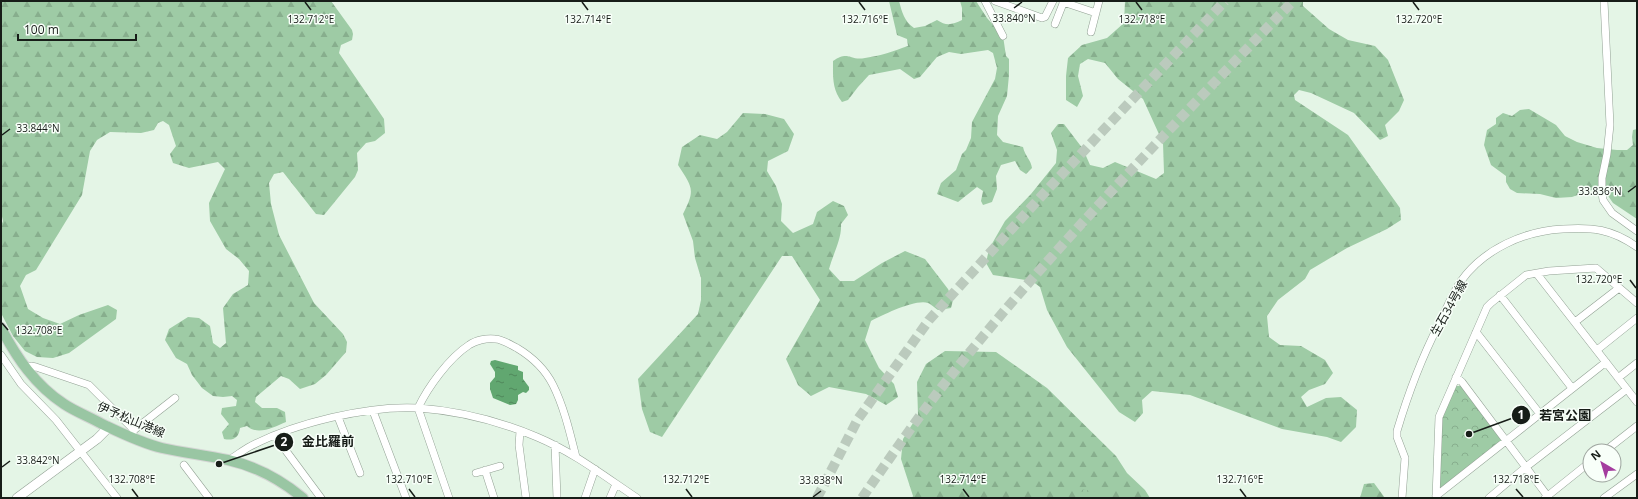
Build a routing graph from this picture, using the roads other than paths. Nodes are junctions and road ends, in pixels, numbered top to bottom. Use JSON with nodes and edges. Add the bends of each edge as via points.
{"nodes":[{"id":1,"x":985,"y":1,"type":"edge"},
{"id":2,"x":996,"y":1,"type":"edge"},
{"id":3,"x":1053,"y":1,"type":"edge"},
{"id":4,"x":1099,"y":1,"type":"edge"},
{"id":5,"x":1604,"y":1,"type":"edge"},
{"id":6,"x":1063,"y":2,"type":"edge"},
{"id":7,"x":1096,"y":13,"type":"junction"},
{"id":8,"x":1055,"y":24,"type":"dead end"},
{"id":9,"x":1091,"y":32,"type":"dead end"},
{"id":10,"x":1003,"y":36,"type":"dead end"},
{"id":11,"x":1637,"y":231,"type":"edge"},
{"id":12,"x":1637,"y":247,"type":"edge"},
{"id":13,"x":1536,"y":274,"type":"junction"},
{"id":14,"x":1619,"y":288,"type":"junction"},
{"id":15,"x":1500,"y":295,"type":"junction"},
{"id":16,"x":1637,"y":303,"type":"edge"},
{"id":17,"x":1637,"y":318,"type":"edge"},
{"id":18,"x":1575,"y":322,"type":"junction"},
{"id":19,"x":1,"y":328,"type":"edge"},
{"id":20,"x":1476,"y":332,"type":"junction"},
{"id":21,"x":1597,"y":350,"type":"junction"},
{"id":22,"x":1,"y":355,"type":"edge"},
{"id":23,"x":1606,"y":362,"type":"junction"},
{"id":24,"x":1637,"y":364,"type":"edge"},
{"id":25,"x":4,"y":367,"type":"edge"},
{"id":26,"x":25,"y":368,"type":"junction"},
{"id":27,"x":1456,"y":377,"type":"junction"},
{"id":28,"x":1618,"y":378,"type":"junction"},
{"id":29,"x":1572,"y":388,"type":"junction"},
{"id":30,"x":1627,"y":389,"type":"junction"},
{"id":31,"x":175,"y":398,"type":"dead end"},
{"id":32,"x":1637,"y":402,"type":"edge"},
{"id":33,"x":418,"y":408,"type":"junction"},
{"id":34,"x":373,"y":411,"type":"junction"},
{"id":35,"x":1540,"y":414,"type":"junction"},
{"id":36,"x":338,"y":417,"type":"junction"},
{"id":37,"x":107,"y":426,"type":"junction"},
{"id":38,"x":1637,"y":426,"type":"edge"},
{"id":39,"x":520,"y":431,"type":"junction"},
{"id":40,"x":132,"y":433,"type":"junction"},
{"id":41,"x":275,"y":436,"type":"junction"},
{"id":42,"x":1505,"y":440,"type":"junction"},
{"id":43,"x":1615,"y":443,"type":"edge"},
{"id":44,"x":555,"y":445,"type":"junction"},
{"id":45,"x":81,"y":451,"type":"junction"},
{"id":46,"x":576,"y":457,"type":"junction"},
{"id":47,"x":229,"y":460,"type":"junction"},
{"id":48,"x":184,"y":465,"type":"dead end"},
{"id":49,"x":500,"y":466,"type":"dead end"},
{"id":50,"x":1526,"y":467,"type":"junction"},
{"id":51,"x":595,"y":469,"type":"junction"},
{"id":52,"x":1582,"y":469,"type":"edge"},
{"id":53,"x":485,"y":470,"type":"junction"},
{"id":54,"x":360,"y":473,"type":"dead end"},
{"id":55,"x":476,"y":473,"type":"dead end"},
{"id":56,"x":1637,"y":474,"type":"edge"},
{"id":57,"x":616,"y":484,"type":"junction"},
{"id":58,"x":319,"y":495,"type":"edge"},
{"id":59,"x":1436,"y":497,"type":"edge"},
{"id":60,"x":1547,"y":497,"type":"edge"},
{"id":61,"x":17,"y":498,"type":"edge"},
{"id":62,"x":117,"y":498,"type":"edge"},
{"id":63,"x":209,"y":498,"type":"edge"},
{"id":64,"x":303,"y":498,"type":"edge"},
{"id":65,"x":312,"y":498,"type":"edge"},
{"id":66,"x":406,"y":498,"type":"edge"},
{"id":67,"x":449,"y":498,"type":"edge"},
{"id":68,"x":494,"y":498,"type":"edge"},
{"id":69,"x":526,"y":498,"type":"edge"},
{"id":70,"x":557,"y":498,"type":"edge"},
{"id":71,"x":585,"y":498,"type":"edge"},
{"id":72,"x":610,"y":498,"type":"edge"},
{"id":73,"x":637,"y":498,"type":"edge"},
{"id":74,"x":1402,"y":498,"type":"edge"},
{"id":75,"x":1489,"y":498,"type":"edge"},
{"id":76,"x":1604,"y":498,"type":"edge"}],
"edges":[{"from":1,"to":10,"type":"street"},
{"from":2,"to":3,"type":"street","via":[[1042,18],[1046,17]]},
{"from":4,"to":7,"type":"street"},
{"from":5,"to":11,"type":"street","via":[[1610,125],[1602,178],[1603,200],[1609,209]]},
{"from":6,"to":7,"type":"street"},
{"from":6,"to":8,"type":"street"},
{"from":7,"to":9,"type":"street"},
{"from":12,"to":74,"type":"street","name":"生石34号線","via":[[1607,230],[1553,229],[1511,240],[1480,262],[1461,281],[1417,370],[1397,431],[1404,458]]},
{"from":13,"to":14,"type":"street","via":[[1596,268]]},
{"from":13,"to":15,"type":"street","via":[[1520,278]]},
{"from":13,"to":18,"type":"street"},
{"from":14,"to":16,"type":"street"},
{"from":14,"to":18,"type":"street"},
{"from":15,"to":20,"type":"street","via":[[1487,307]]},
{"from":15,"to":29,"type":"street"},
{"from":17,"to":21,"type":"street"},
{"from":18,"to":21,"type":"street"},
{"from":19,"to":26,"type":"main road","name":"伊予松山港線"},
{"from":20,"to":27,"type":"street"},
{"from":20,"to":35,"type":"street"},
{"from":21,"to":23,"type":"street"},
{"from":22,"to":25,"type":"street"},
{"from":23,"to":28,"type":"street"},
{"from":23,"to":29,"type":"street"},
{"from":24,"to":28,"type":"street"},
{"from":25,"to":45,"type":"street","via":[[56,420]]},
{"from":26,"to":37,"type":"main road","name":"伊予松山港線","via":[[53,396]]},
{"from":26,"to":40,"type":"street","via":[[36,367],[87,384]]},
{"from":27,"to":42,"type":"street"},
{"from":27,"to":59,"type":"street","via":[[1439,417]]},
{"from":28,"to":30,"type":"street"},
{"from":29,"to":35,"type":"street"},
{"from":30,"to":32,"type":"street"},
{"from":30,"to":50,"type":"street"},
{"from":31,"to":40,"type":"street"},
{"from":33,"to":34,"type":"street"},
{"from":33,"to":39,"type":"street","via":[[459,413]]},
{"from":33,"to":46,"type":"street","via":[[453,358],[470,344],[483,339],[497,338],[527,354],[540,366],[552,384],[569,428]]},
{"from":33,"to":67,"type":"street"},
{"from":34,"to":36,"type":"street"},
{"from":34,"to":66,"type":"street"},
{"from":35,"to":42,"type":"street"},
{"from":36,"to":41,"type":"street","via":[[317,421]]},
{"from":36,"to":54,"type":"street"},
{"from":37,"to":40,"type":"main road","name":"伊予松山港線"},
{"from":37,"to":45,"type":"street","via":[[101,435]]},
{"from":38,"to":43,"type":"street"},
{"from":39,"to":44,"type":"street"},
{"from":39,"to":69,"type":"street","via":[[519,445]]},
{"from":40,"to":47,"type":"main road","name":"伊予松山港線","via":[[160,448]]},
{"from":41,"to":47,"type":"street","via":[[249,447]]},
{"from":41,"to":58,"type":"street"},
{"from":42,"to":50,"type":"street"},
{"from":42,"to":59,"type":"street"},
{"from":44,"to":46,"type":"street"},
{"from":44,"to":70,"type":"street"},
{"from":45,"to":61,"type":"street"},
{"from":45,"to":62,"type":"street"},
{"from":46,"to":51,"type":"street"},
{"from":47,"to":64,"type":"main road","name":"伊予松山港線","via":[[272,476]]},
{"from":48,"to":63,"type":"street"},
{"from":49,"to":53,"type":"street"},
{"from":50,"to":60,"type":"street"},
{"from":50,"to":75,"type":"street"},
{"from":51,"to":57,"type":"street"},
{"from":51,"to":71,"type":"street"},
{"from":52,"to":60,"type":"street"},
{"from":53,"to":55,"type":"street"},
{"from":53,"to":68,"type":"street"},
{"from":56,"to":76,"type":"street"},
{"from":57,"to":72,"type":"street"},
{"from":57,"to":73,"type":"street"},
{"from":58,"to":65,"type":"street"}]}
